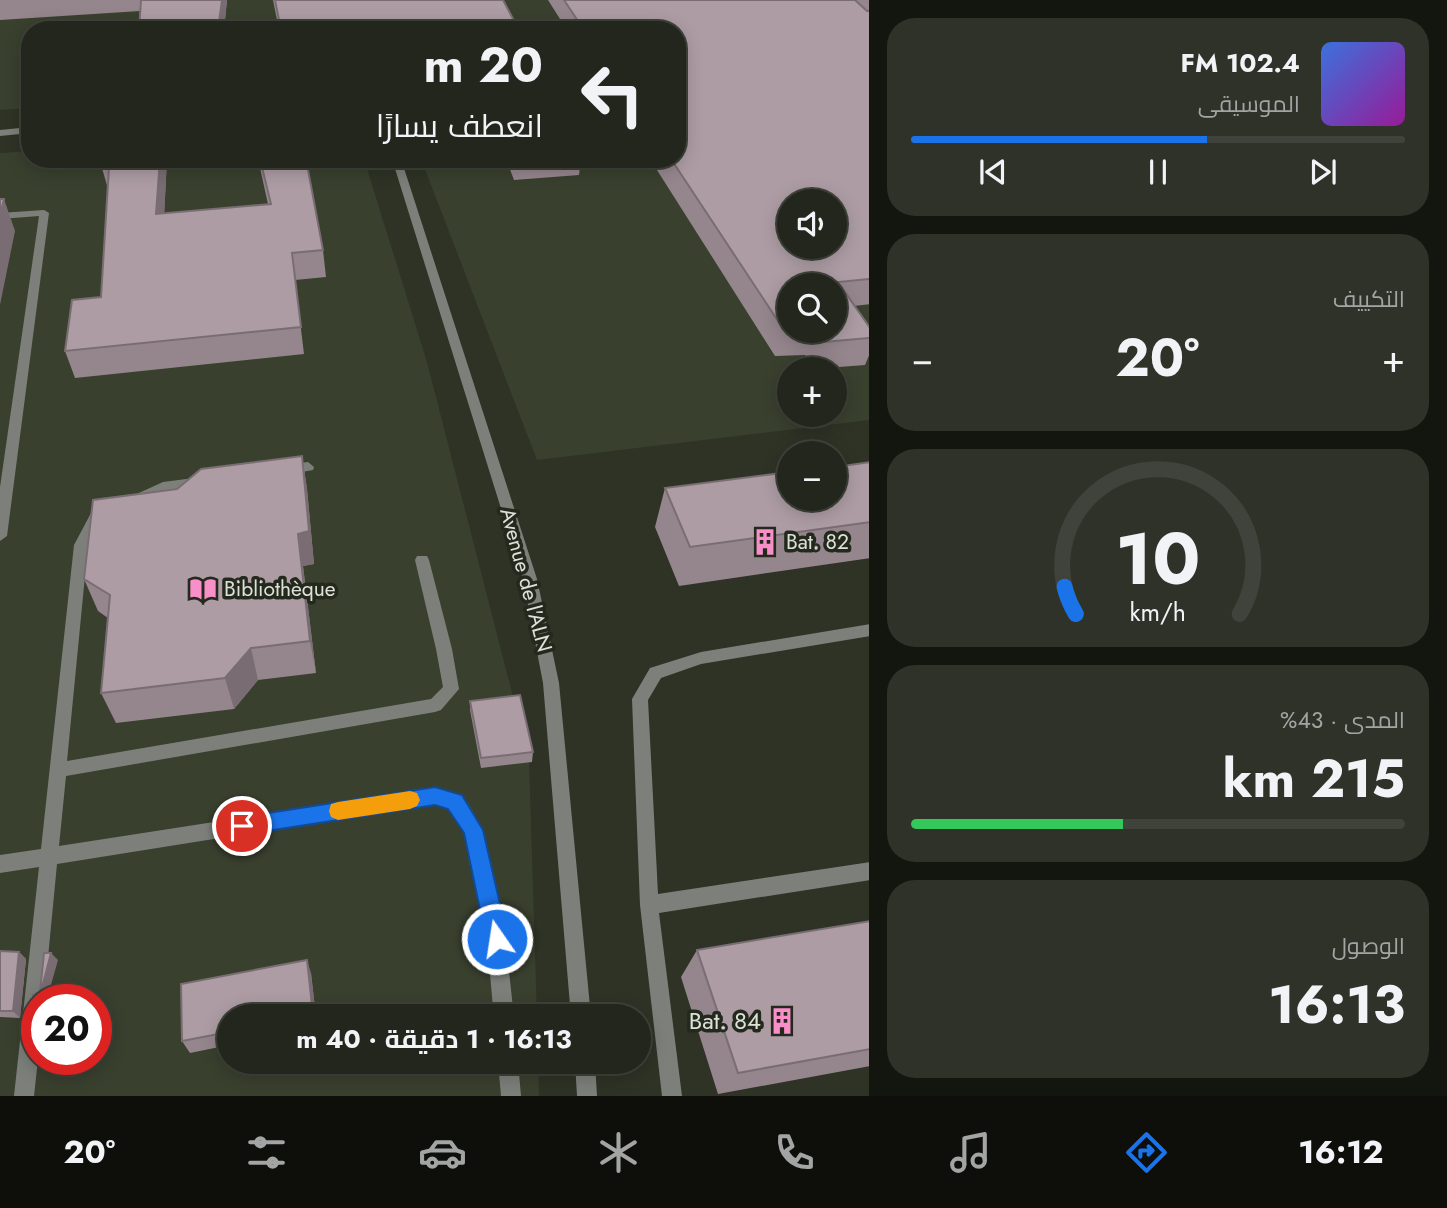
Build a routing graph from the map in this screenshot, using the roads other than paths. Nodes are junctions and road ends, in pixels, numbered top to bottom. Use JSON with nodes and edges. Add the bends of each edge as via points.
{"nodes":[{"id":1,"x":21,"y":132,"type":"edge"},
{"id":2,"x":0,"y":133,"type":"edge"},
{"id":3,"x":399,"y":168,"type":"edge"},
{"id":4,"x":0,"y":216,"type":"edge"},
{"id":5,"x":308,"y":467,"type":"dead end"},
{"id":6,"x":268,"y":472,"type":"edge"},
{"id":7,"x":216,"y":480,"type":"edge"},
{"id":8,"x":0,"y":536,"type":"edge"},
{"id":9,"x":422,"y":560,"type":"dead end"},
{"id":10,"x":869,"y":630,"type":"edge"},
{"id":11,"x":57,"y":771,"type":"junction"},
{"id":12,"x":49,"y":856,"type":"junction"},
{"id":13,"x":0,"y":864,"type":"edge"},
{"id":14,"x":869,"y":871,"type":"edge"},
{"id":15,"x":649,"y":905,"type":"junction"},
{"id":16,"x":503,"y":1004,"type":"edge"},
{"id":17,"x":580,"y":1004,"type":"edge"},
{"id":18,"x":509,"y":1074,"type":"edge"},
{"id":19,"x":586,"y":1074,"type":"edge"},
{"id":20,"x":24,"y":1096,"type":"edge"},
{"id":21,"x":511,"y":1096,"type":"edge"},
{"id":22,"x":587,"y":1096,"type":"edge"},
{"id":23,"x":672,"y":1096,"type":"edge"}],
"edges":[{"from":1,"to":2,"type":"street"},
{"from":3,"to":17,"type":"street","name":"Avenue de l'ALN","via":[[530,579],[551,683]]},
{"from":4,"to":8,"type":"street","via":[[44,213]]},
{"from":5,"to":6,"type":"street"},
{"from":7,"to":11,"type":"street","via":[[163,487],[96,517],[81,545]]},
{"from":9,"to":11,"type":"street","via":[[451,689],[435,705]]},
{"from":10,"to":15,"type":"street","via":[[701,658],[656,673],[640,699]]},
{"from":11,"to":12,"type":"street"},
{"from":12,"to":13,"type":"street"},
{"from":12,"to":16,"type":"street","via":[[435,796],[455,802],[473,830],[497,939]]},
{"from":12,"to":20,"type":"street"},
{"from":14,"to":15,"type":"street"},
{"from":15,"to":23,"type":"street"},
{"from":18,"to":21,"type":"street"},
{"from":19,"to":22,"type":"street"}]}
